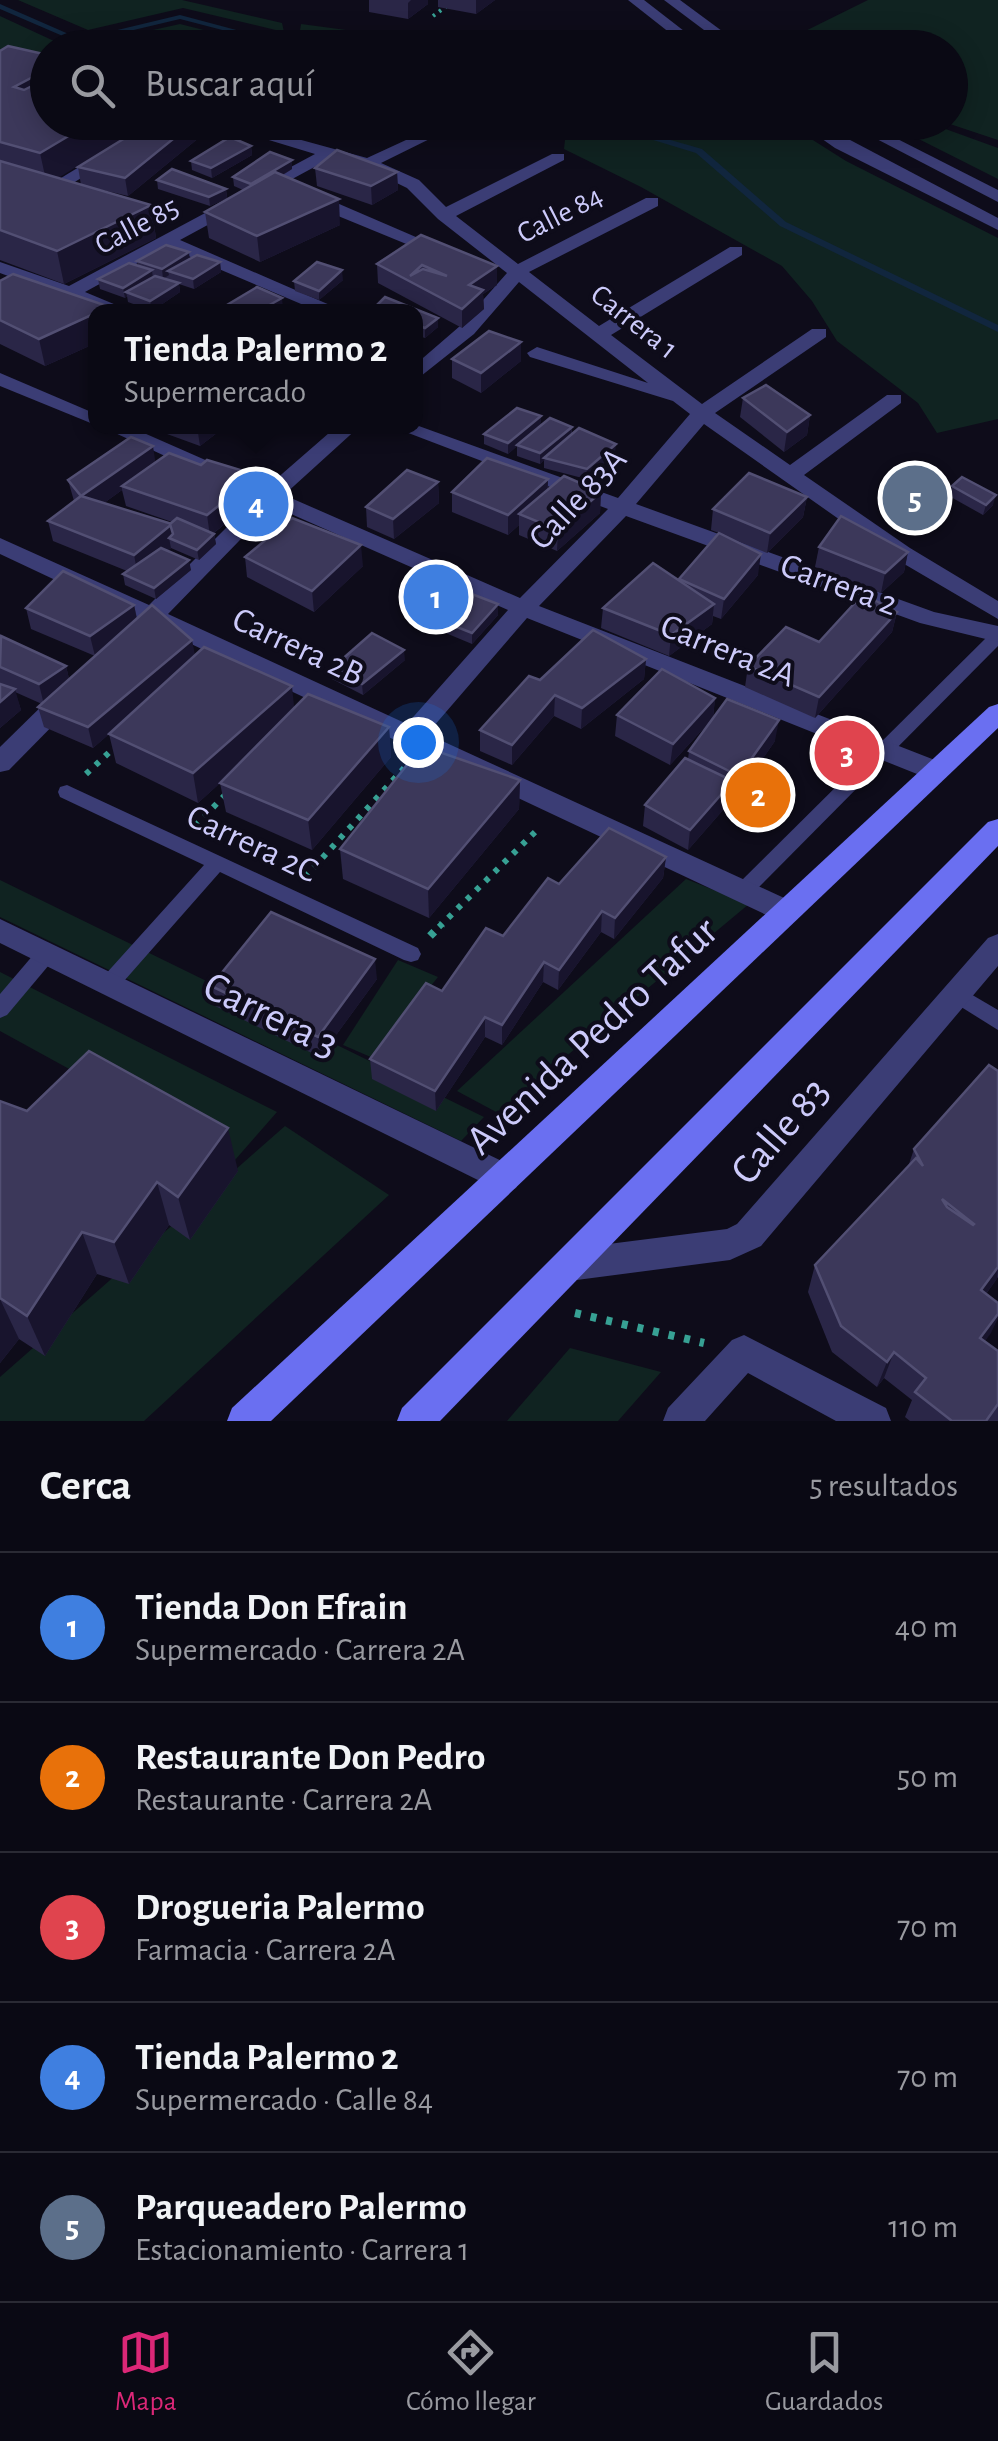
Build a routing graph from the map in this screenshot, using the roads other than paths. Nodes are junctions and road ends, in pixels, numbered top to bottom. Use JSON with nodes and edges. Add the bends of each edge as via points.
{"nodes":[{"id":1,"x":635,"y":0,"type":"edge"},
{"id":2,"x":670,"y":0,"type":"edge"},
{"id":3,"x":675,"y":30,"type":"edge"},
{"id":4,"x":712,"y":30,"type":"edge"},
{"id":5,"x":134,"y":140,"type":"edge"},
{"id":6,"x":284,"y":140,"type":"edge"},
{"id":7,"x":420,"y":140,"type":"edge"},
{"id":8,"x":835,"y":140,"type":"edge"},
{"id":9,"x":886,"y":140,"type":"edge"},
{"id":10,"x":330,"y":152,"type":"junction"},
{"id":11,"x":558,"y":157,"type":"dead end"},
{"id":12,"x":368,"y":163,"type":"junction"},
{"id":13,"x":273,"y":184,"type":"junction"},
{"id":14,"x":47,"y":192,"type":"edge"},
{"id":15,"x":998,"y":197,"type":"edge"},
{"id":16,"x":652,"y":202,"type":"dead end"},
{"id":17,"x":444,"y":215,"type":"junction"},
{"id":18,"x":148,"y":223,"type":"edge"},
{"id":19,"x":998,"y":225,"type":"edge"},
{"id":20,"x":174,"y":237,"type":"junction"},
{"id":21,"x":736,"y":252,"type":"dead end"},
{"id":22,"x":454,"y":257,"type":"edge"},
{"id":23,"x":473,"y":264,"type":"edge"},
{"id":24,"x":0,"y":267,"type":"edge"},
{"id":25,"x":514,"y":274,"type":"junction"},
{"id":26,"x":74,"y":290,"type":"junction"},
{"id":27,"x":106,"y":304,"type":"edge"},
{"id":28,"x":319,"y":304,"type":"edge"},
{"id":29,"x":819,"y":333,"type":"dead end"},
{"id":30,"x":599,"y":334,"type":"junction"},
{"id":31,"x":423,"y":348,"type":"edge"},
{"id":32,"x":537,"y":353,"type":"dead end"},
{"id":33,"x":440,"y":355,"type":"junction"},
{"id":34,"x":423,"y":368,"type":"edge"},
{"id":35,"x":0,"y":379,"type":"edge"},
{"id":36,"x":682,"y":399,"type":"junction"},
{"id":37,"x":894,"y":399,"type":"dead end"},
{"id":38,"x":703,"y":412,"type":"junction"},
{"id":39,"x":88,"y":417,"type":"edge"},
{"id":40,"x":128,"y":434,"type":"edge"},
{"id":41,"x":341,"y":434,"type":"edge"},
{"id":42,"x":422,"y":434,"type":"edge"},
{"id":43,"x":792,"y":474,"type":"junction"},
{"id":44,"x":270,"y":496,"type":"junction"},
{"id":45,"x":621,"y":508,"type":"junction"},
{"id":46,"x":0,"y":544,"type":"edge"},
{"id":47,"x":523,"y":608,"type":"junction"},
{"id":48,"x":998,"y":611,"type":"edge"},
{"id":49,"x":152,"y":616,"type":"junction"},
{"id":50,"x":998,"y":635,"type":"edge"},
{"id":51,"x":126,"y":640,"type":"edge"},
{"id":52,"x":88,"y":676,"type":"edge"},
{"id":53,"x":998,"y":713,"type":"edge"},
{"id":54,"x":408,"y":751,"type":"junction"},
{"id":55,"x":883,"y":751,"type":"junction"},
{"id":56,"x":0,"y":763,"type":"edge"},
{"id":57,"x":936,"y":771,"type":"junction"},
{"id":58,"x":67,"y":792,"type":"road end"},
{"id":59,"x":998,"y":829,"type":"edge"},
{"id":60,"x":216,"y":864,"type":"junction"},
{"id":61,"x":743,"y":891,"type":"junction"},
{"id":62,"x":785,"y":911,"type":"junction"},
{"id":63,"x":0,"y":930,"type":"edge"},
{"id":64,"x":998,"y":946,"type":"edge"},
{"id":65,"x":47,"y":953,"type":"junction"},
{"id":66,"x":411,"y":954,"type":"road end"},
{"id":67,"x":110,"y":984,"type":"junction"},
{"id":68,"x":958,"y":994,"type":"junction"},
{"id":69,"x":0,"y":1009,"type":"edge"},
{"id":70,"x":998,"y":1021,"type":"edge"},
{"id":71,"x":505,"y":1178,"type":"junction"},
{"id":72,"x":568,"y":1264,"type":"junction"},
{"id":73,"x":245,"y":1421,"type":"edge"},
{"id":74,"x":415,"y":1421,"type":"edge"},
{"id":75,"x":681,"y":1421,"type":"edge"},
{"id":76,"x":872,"y":1421,"type":"edge"}],
"edges":[{"from":1,"to":3,"type":"street"},
{"from":2,"to":4,"type":"street"},
{"from":5,"to":14,"type":"street"},
{"from":6,"to":10,"type":"street","name":"Carrera 1"},
{"from":7,"to":12,"type":"street"},
{"from":8,"to":19,"type":"street"},
{"from":9,"to":15,"type":"street"},
{"from":10,"to":12,"type":"street","name":"Carrera 1"},
{"from":10,"to":13,"type":"street","name":"Calle 85"},
{"from":11,"to":17,"type":"street"},
{"from":12,"to":17,"type":"street","name":"Carrera 1","via":[[413,184]]},
{"from":13,"to":20,"type":"street","name":"Calle 85"},
{"from":13,"to":22,"type":"street"},
{"from":16,"to":25,"type":"street","name":"Calle 84"},
{"from":17,"to":25,"type":"street","name":"Carrera 1"},
{"from":18,"to":20,"type":"street"},
{"from":20,"to":26,"type":"street","name":"Calle 85"},
{"from":20,"to":28,"type":"street"},
{"from":21,"to":30,"type":"street"},
{"from":23,"to":25,"type":"street"},
{"from":24,"to":26,"type":"street","via":[[24,281]]},
{"from":25,"to":30,"type":"street","name":"Carrera 1"},
{"from":25,"to":33,"type":"street","name":"Calle 84"},
{"from":26,"to":27,"type":"street"},
{"from":29,"to":38,"type":"street","name":"Calle 83A"},
{"from":30,"to":36,"type":"street","name":"Carrera 1"},
{"from":31,"to":33,"type":"street"},
{"from":32,"to":36,"type":"street"},
{"from":33,"to":34,"type":"street","name":"Calle 84"},
{"from":35,"to":39,"type":"street"},
{"from":36,"to":38,"type":"street","name":"Carrera 1"},
{"from":37,"to":43,"type":"street"},
{"from":38,"to":43,"type":"street","name":"Carrera 1"},
{"from":38,"to":45,"type":"street","name":"Calle 83A"},
{"from":40,"to":44,"type":"street","name":"Carrera 2A"},
{"from":41,"to":44,"type":"street"},
{"from":42,"to":45,"type":"street","name":"Carrera 2"},
{"from":43,"to":48,"type":"street","name":"Carrera 1"},
{"from":44,"to":47,"type":"street","name":"Carrera 2A"},
{"from":44,"to":49,"type":"street"},
{"from":45,"to":47,"type":"street","name":"Calle 83A"},
{"from":45,"to":50,"type":"street","name":"Carrera 2","via":[[928,618]]},
{"from":46,"to":49,"type":"street","name":"Carrera 2B"},
{"from":47,"to":54,"type":"street","name":"Calle 83A"},
{"from":47,"to":55,"type":"street","name":"Carrera 2A"},
{"from":49,"to":51,"type":"street"},
{"from":49,"to":54,"type":"street","name":"Carrera 2B"},
{"from":50,"to":55,"type":"lane"},
{"from":52,"to":56,"type":"street"},
{"from":53,"to":57,"type":"main road","name":"Avenida Pedro Tafur"},
{"from":54,"to":61,"type":"street","name":"Carrera 2B"},
{"from":55,"to":57,"type":"street","name":"Carrera 2A"},
{"from":55,"to":61,"type":"lane"},
{"from":57,"to":62,"type":"main road","name":"Avenida Pedro Tafur"},
{"from":58,"to":60,"type":"lane","name":"Carrera 2C"},
{"from":59,"to":72,"type":"main road"},
{"from":60,"to":66,"type":"lane","name":"Carrera 2C"},
{"from":60,"to":67,"type":"lane"},
{"from":61,"to":62,"type":"street","name":"Carrera 2B"},
{"from":62,"to":71,"type":"main road","name":"Avenida Pedro Tafur"},
{"from":63,"to":65,"type":"street","name":"Carrera 3"},
{"from":64,"to":68,"type":"street","name":"Calle 83"},
{"from":65,"to":67,"type":"street","name":"Carrera 3"},
{"from":65,"to":69,"type":"lane"},
{"from":67,"to":71,"type":"street","name":"Carrera 3"},
{"from":68,"to":70,"type":"lane"},
{"from":68,"to":72,"type":"street","name":"Calle 83","via":[[749,1235],[730,1244]]},
{"from":71,"to":73,"type":"main road","name":"Avenida Pedro Tafur"},
{"from":72,"to":74,"type":"main road"},
{"from":75,"to":76,"type":"street","via":[[744,1352]]}]}
